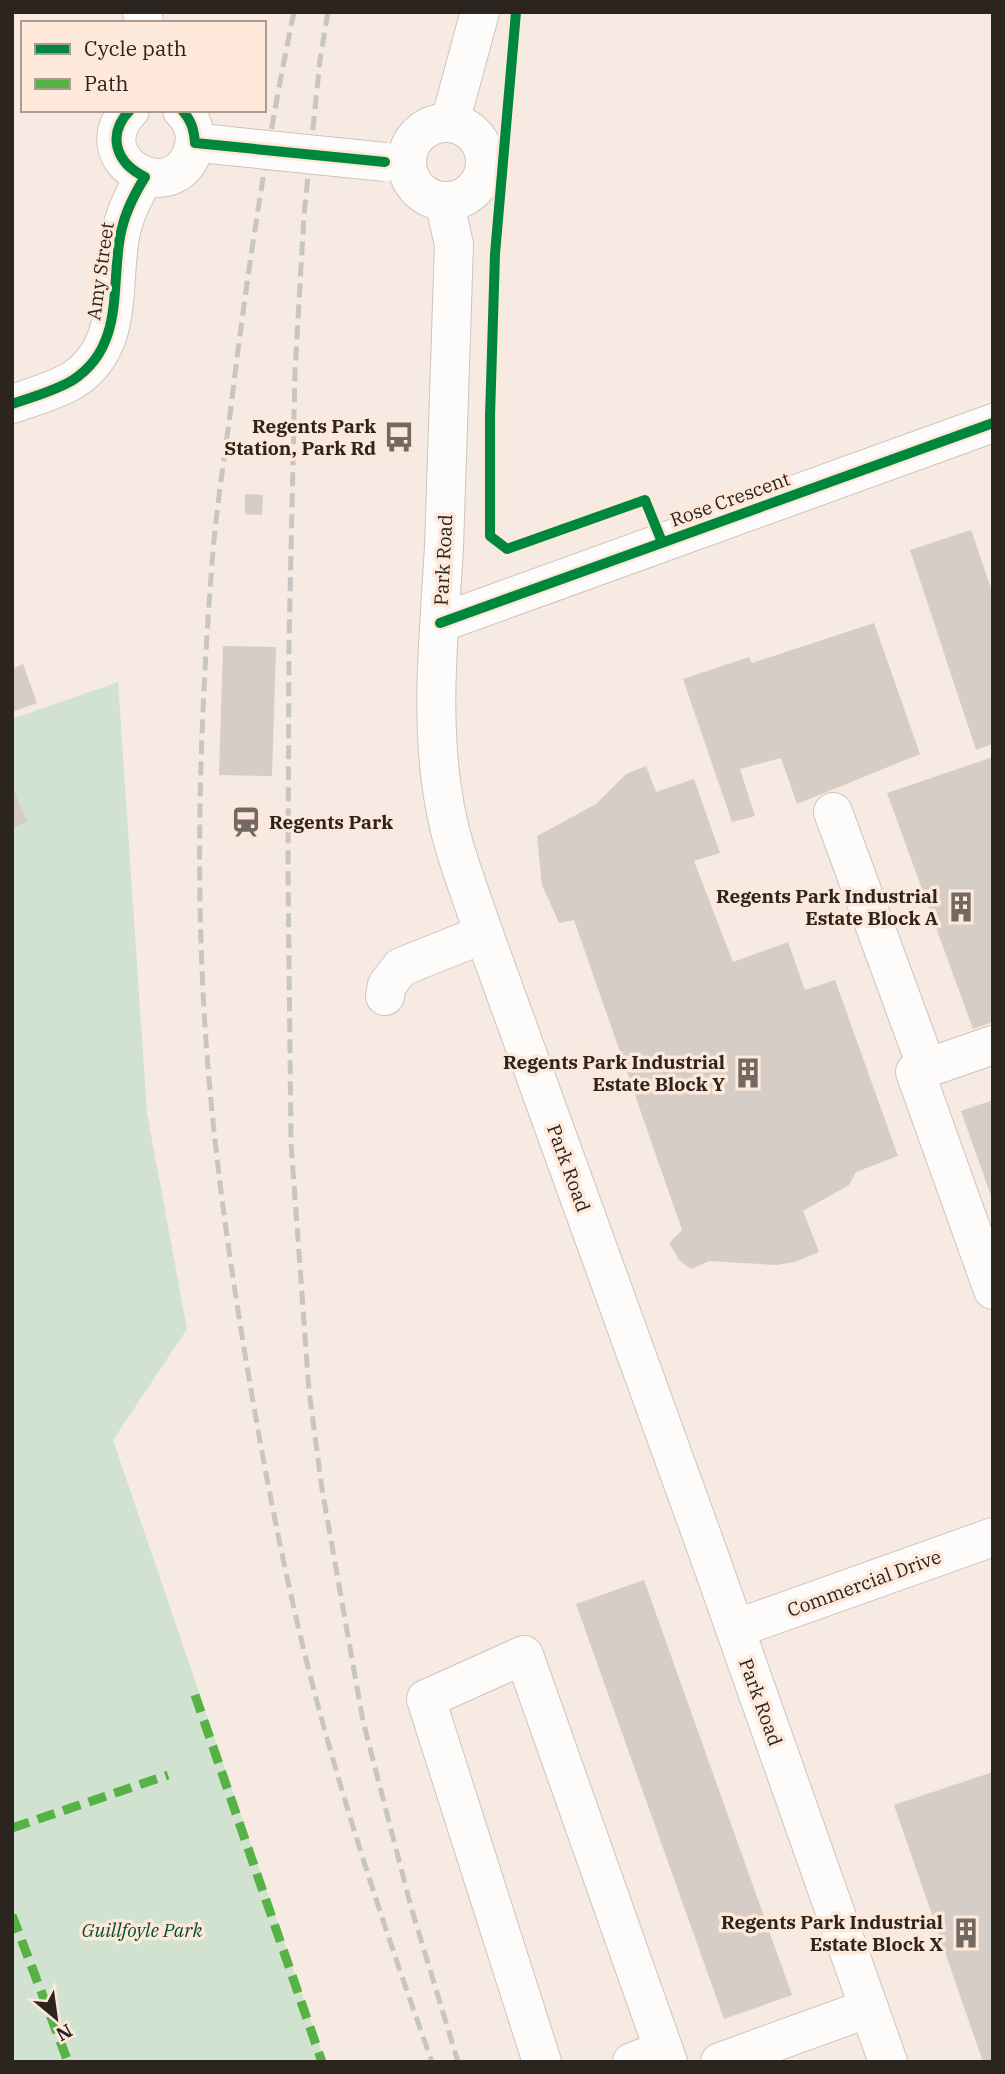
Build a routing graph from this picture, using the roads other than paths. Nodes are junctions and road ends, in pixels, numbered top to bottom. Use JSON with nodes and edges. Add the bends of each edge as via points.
{"nodes":[{"id":1,"x":480,"y":12,"type":"edge"},
{"id":2,"x":128,"y":112,"type":"edge"},
{"id":3,"x":450,"y":122,"type":"junction"},
{"id":4,"x":195,"y":133,"type":"edge"},
{"id":5,"x":396,"y":162,"type":"junction"},
{"id":6,"x":145,"y":177,"type":"junction"},
{"id":7,"x":444,"y":201,"type":"junction"},
{"id":8,"x":12,"y":404,"type":"edge"},
{"id":9,"x":993,"y":423,"type":"edge"},
{"id":10,"x":440,"y":623,"type":"junction"},
{"id":11,"x":834,"y":812,"type":"dead end"},
{"id":12,"x":484,"y":934,"type":"junction"},
{"id":13,"x":385,"y":996,"type":"dead end"},
{"id":14,"x":993,"y":1045,"type":"edge"},
{"id":15,"x":927,"y":1068,"type":"junction"},
{"id":16,"x":993,"y":1290,"type":"edge"},
{"id":17,"x":993,"y":1537,"type":"edge"},
{"id":18,"x":735,"y":1629,"type":"junction"},
{"id":19,"x":869,"y":2008,"type":"junction"},
{"id":20,"x":655,"y":2058,"type":"edge"},
{"id":21,"x":542,"y":2062,"type":"edge"},
{"id":22,"x":720,"y":2062,"type":"edge"},
{"id":23,"x":888,"y":2062,"type":"edge"}],
"edges":[{"from":1,"to":3,"type":"main road"},
{"from":2,"to":6,"type":"main road","via":[[118,129],[119,153],[125,164]]},
{"from":3,"to":5,"type":"main road","via":[[425,128]]},
{"from":3,"to":7,"type":"main road","via":[[472,131],[485,152],[486,164],[477,187],[456,200]]},
{"from":4,"to":5,"type":"main road","bridge":true},
{"from":4,"to":6,"type":"main road","via":[[186,164],[168,177]]},
{"from":5,"to":7,"type":"main road","via":[[417,189]]},
{"from":6,"to":8,"type":"main road","name":"Amy Street","via":[[123,222],[113,317],[102,351],[71,381]]},
{"from":7,"to":10,"type":"main road","name":"Park Road","via":[[454,244]]},
{"from":9,"to":10,"type":"main road","name":"Rose Crescent"},
{"from":10,"to":12,"type":"main road","name":"Park Road","via":[[436,709],[445,808]]},
{"from":11,"to":15,"type":"main road"},
{"from":12,"to":13,"type":"main road","via":[[401,967],[387,985]]},
{"from":12,"to":18,"type":"main road","name":"Park Road"},
{"from":14,"to":15,"type":"main road"},
{"from":15,"to":16,"type":"main road","via":[[915,1072]]},
{"from":17,"to":18,"type":"main road","name":"Commercial Drive"},
{"from":18,"to":19,"type":"main road","name":"Park Road"},
{"from":19,"to":22,"type":"main road"},
{"from":19,"to":23,"type":"main road","name":"Park Road"},
{"from":20,"to":21,"type":"main road","via":[[524,1655],[426,1699]]}]}
